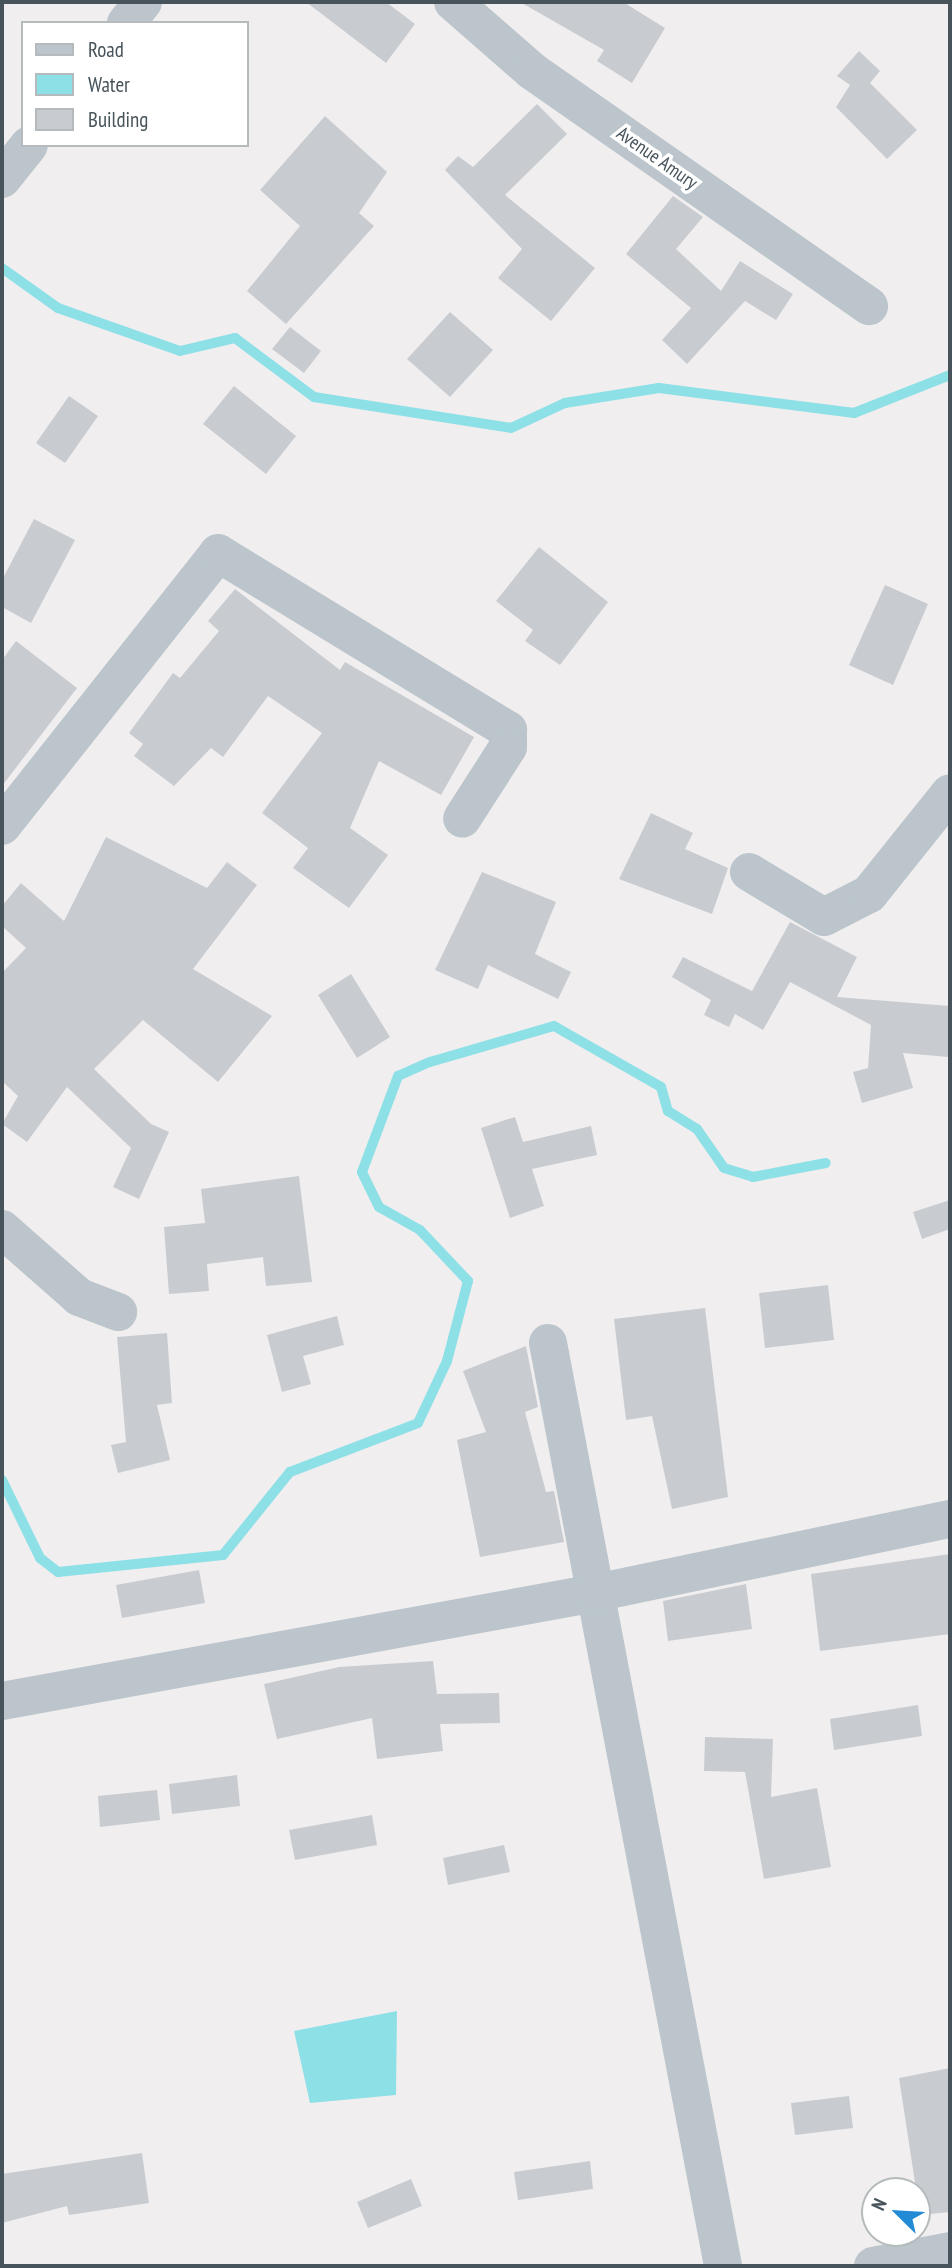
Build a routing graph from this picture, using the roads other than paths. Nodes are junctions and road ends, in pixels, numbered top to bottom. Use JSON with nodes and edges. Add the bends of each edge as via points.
{"nodes":[{"id":1,"x":143,"y":2,"type":"edge"},
{"id":2,"x":453,"y":2,"type":"edge"},
{"id":3,"x":128,"y":21,"type":"edge"},
{"id":4,"x":27,"y":147,"type":"edge"},
{"id":5,"x":2,"y":179,"type":"edge"},
{"id":6,"x":869,"y":306,"type":"dead end"},
{"id":7,"x":950,"y":793,"type":"edge"},
{"id":8,"x":462,"y":819,"type":"dead end"},
{"id":9,"x":2,"y":827,"type":"edge"},
{"id":10,"x":750,"y":872,"type":"dead end"},
{"id":11,"x":2,"y":1229,"type":"edge"},
{"id":12,"x":118,"y":1312,"type":"dead end"},
{"id":13,"x":548,"y":1343,"type":"dead end"},
{"id":14,"x":950,"y":1520,"type":"edge"},
{"id":15,"x":596,"y":1593,"type":"junction"},
{"id":16,"x":2,"y":1701,"type":"edge"},
{"id":17,"x":950,"y":2251,"type":"edge"},
{"id":18,"x":723,"y":2266,"type":"edge"},
{"id":19,"x":873,"y":2266,"type":"edge"}],
"edges":[{"from":1,"to":3,"type":"street"},
{"from":2,"to":6,"type":"street","name":"Avenue Amury","via":[[532,71]]},
{"from":4,"to":5,"type":"street"},
{"from":7,"to":10,"type":"street","via":[[869,894],[824,917]]},
{"from":8,"to":9,"type":"street","via":[[508,747],[508,730],[218,554]]},
{"from":11,"to":12,"type":"street","via":[[79,1297]]},
{"from":13,"to":15,"type":"street"},
{"from":14,"to":15,"type":"street"},
{"from":15,"to":16,"type":"street"},
{"from":15,"to":18,"type":"street"},
{"from":17,"to":19,"type":"street"}]}
